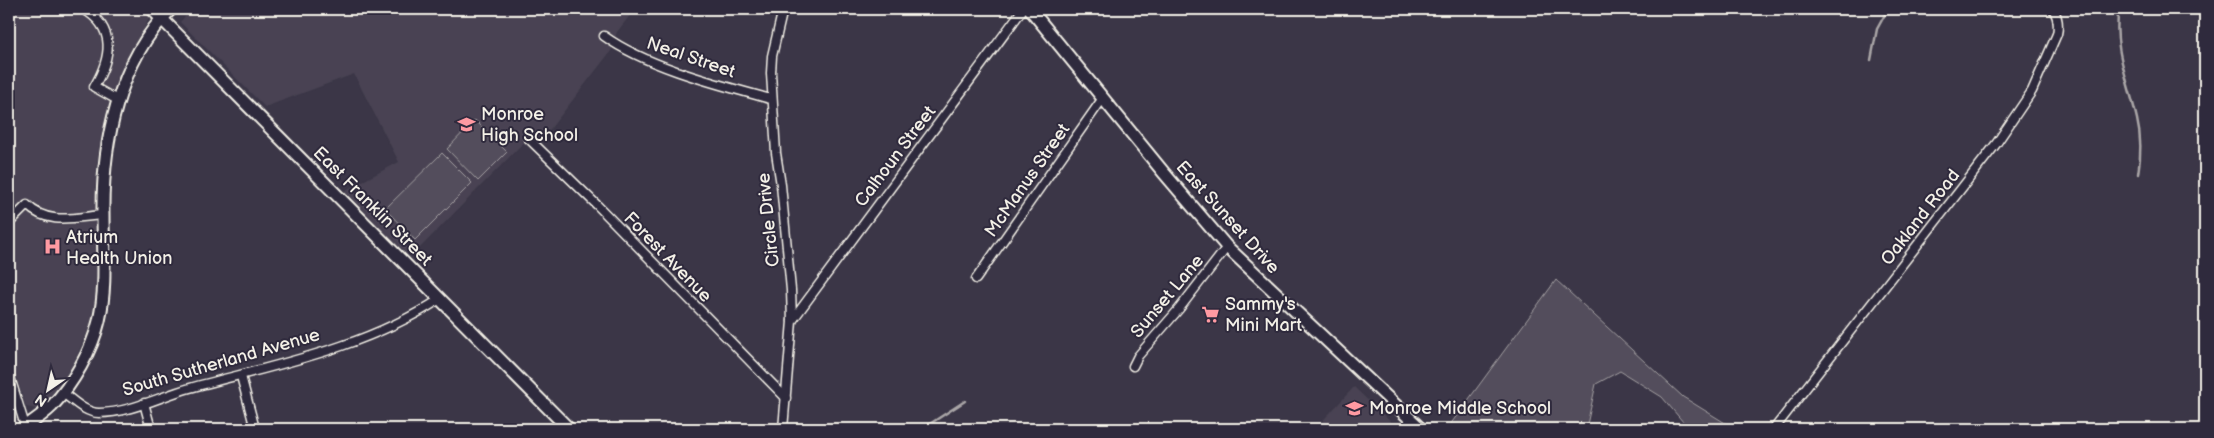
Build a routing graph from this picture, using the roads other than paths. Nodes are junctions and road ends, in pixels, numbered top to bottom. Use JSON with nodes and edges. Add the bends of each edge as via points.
{"nodes":[{"id":1,"x":83,"y":9,"type":"edge"},
{"id":2,"x":152,"y":9,"type":"edge"},
{"id":3,"x":171,"y":9,"type":"edge"},
{"id":4,"x":783,"y":9,"type":"edge"},
{"id":5,"x":1023,"y":9,"type":"edge"},
{"id":6,"x":1030,"y":9,"type":"edge"},
{"id":7,"x":2053,"y":9,"type":"edge"},
{"id":8,"x":161,"y":18,"type":"junction"},
{"id":9,"x":604,"y":36,"type":"dead end"},
{"id":10,"x":1103,"y":98,"type":"junction"},
{"id":11,"x":771,"y":99,"type":"junction"},
{"id":12,"x":119,"y":101,"type":"junction"},
{"id":13,"x":528,"y":138,"type":"dead end"},
{"id":14,"x":103,"y":215,"type":"junction"},
{"id":15,"x":9,"y":223,"type":"edge"},
{"id":16,"x":1227,"y":248,"type":"junction"},
{"id":17,"x":976,"y":279,"type":"dead end"},
{"id":18,"x":440,"y":299,"type":"junction"},
{"id":19,"x":792,"y":321,"type":"junction"},
{"id":20,"x":1133,"y":366,"type":"dead end"},
{"id":21,"x":9,"y":374,"type":"edge"},
{"id":22,"x":241,"y":376,"type":"junction"},
{"id":23,"x":63,"y":393,"type":"junction"},
{"id":24,"x":786,"y":398,"type":"junction"},
{"id":25,"x":144,"y":403,"type":"junction"},
{"id":26,"x":24,"y":428,"type":"edge"},
{"id":27,"x":151,"y":429,"type":"edge"},
{"id":28,"x":255,"y":429,"type":"edge"},
{"id":29,"x":569,"y":429,"type":"edge"},
{"id":30,"x":783,"y":429,"type":"edge"},
{"id":31,"x":1422,"y":429,"type":"edge"},
{"id":32,"x":1774,"y":429,"type":"edge"}],
"edges":[{"from":1,"to":12,"type":"street","via":[[99,23],[108,44],[107,61],[94,87]]},
{"from":2,"to":8,"type":"street","name":"East Franklin Street"},
{"from":3,"to":8,"type":"street"},
{"from":4,"to":11,"type":"street","name":"Circle Drive","via":[[772,56]]},
{"from":5,"to":19,"type":"street","name":"Calhoun Street"},
{"from":6,"to":10,"type":"street","name":"East Sunset Drive"},
{"from":7,"to":32,"type":"street","name":"Oakland Road","via":[[2059,27],[2032,91],[1996,144]]},
{"from":8,"to":12,"type":"street","via":[[130,69]]},
{"from":8,"to":18,"type":"street","name":"East Franklin Street"},
{"from":9,"to":11,"type":"street","name":"Neal Street","via":[[640,56],[707,81]]},
{"from":10,"to":16,"type":"street","name":"East Sunset Drive"},
{"from":10,"to":17,"type":"street","name":"McManus Street"},
{"from":11,"to":19,"type":"street","name":"Circle Drive"},
{"from":12,"to":14,"type":"street","via":[[107,145]]},
{"from":13,"to":24,"type":"street","name":"Forest Avenue"},
{"from":14,"to":15,"type":"street","via":[[54,220],[41,217],[27,205]]},
{"from":14,"to":23,"type":"street","via":[[105,284],[98,322],[83,360]]},
{"from":16,"to":20,"type":"street","name":"Sunset Lane"},
{"from":16,"to":31,"type":"street","name":"East Sunset Drive"},
{"from":18,"to":22,"type":"street","name":"South Sutherland Avenue","via":[[380,331]]},
{"from":18,"to":29,"type":"street","name":"East Franklin Street"},
{"from":19,"to":24,"type":"street","name":"Circle Drive"},
{"from":21,"to":26,"type":"street"},
{"from":22,"to":25,"type":"street","name":"South Sutherland Avenue"},
{"from":22,"to":28,"type":"street"},
{"from":23,"to":25,"type":"street","name":"South Sutherland Avenue","via":[[97,413]]},
{"from":23,"to":26,"type":"street"},
{"from":24,"to":30,"type":"street","name":"Circle Drive"},
{"from":25,"to":27,"type":"street"}]}
